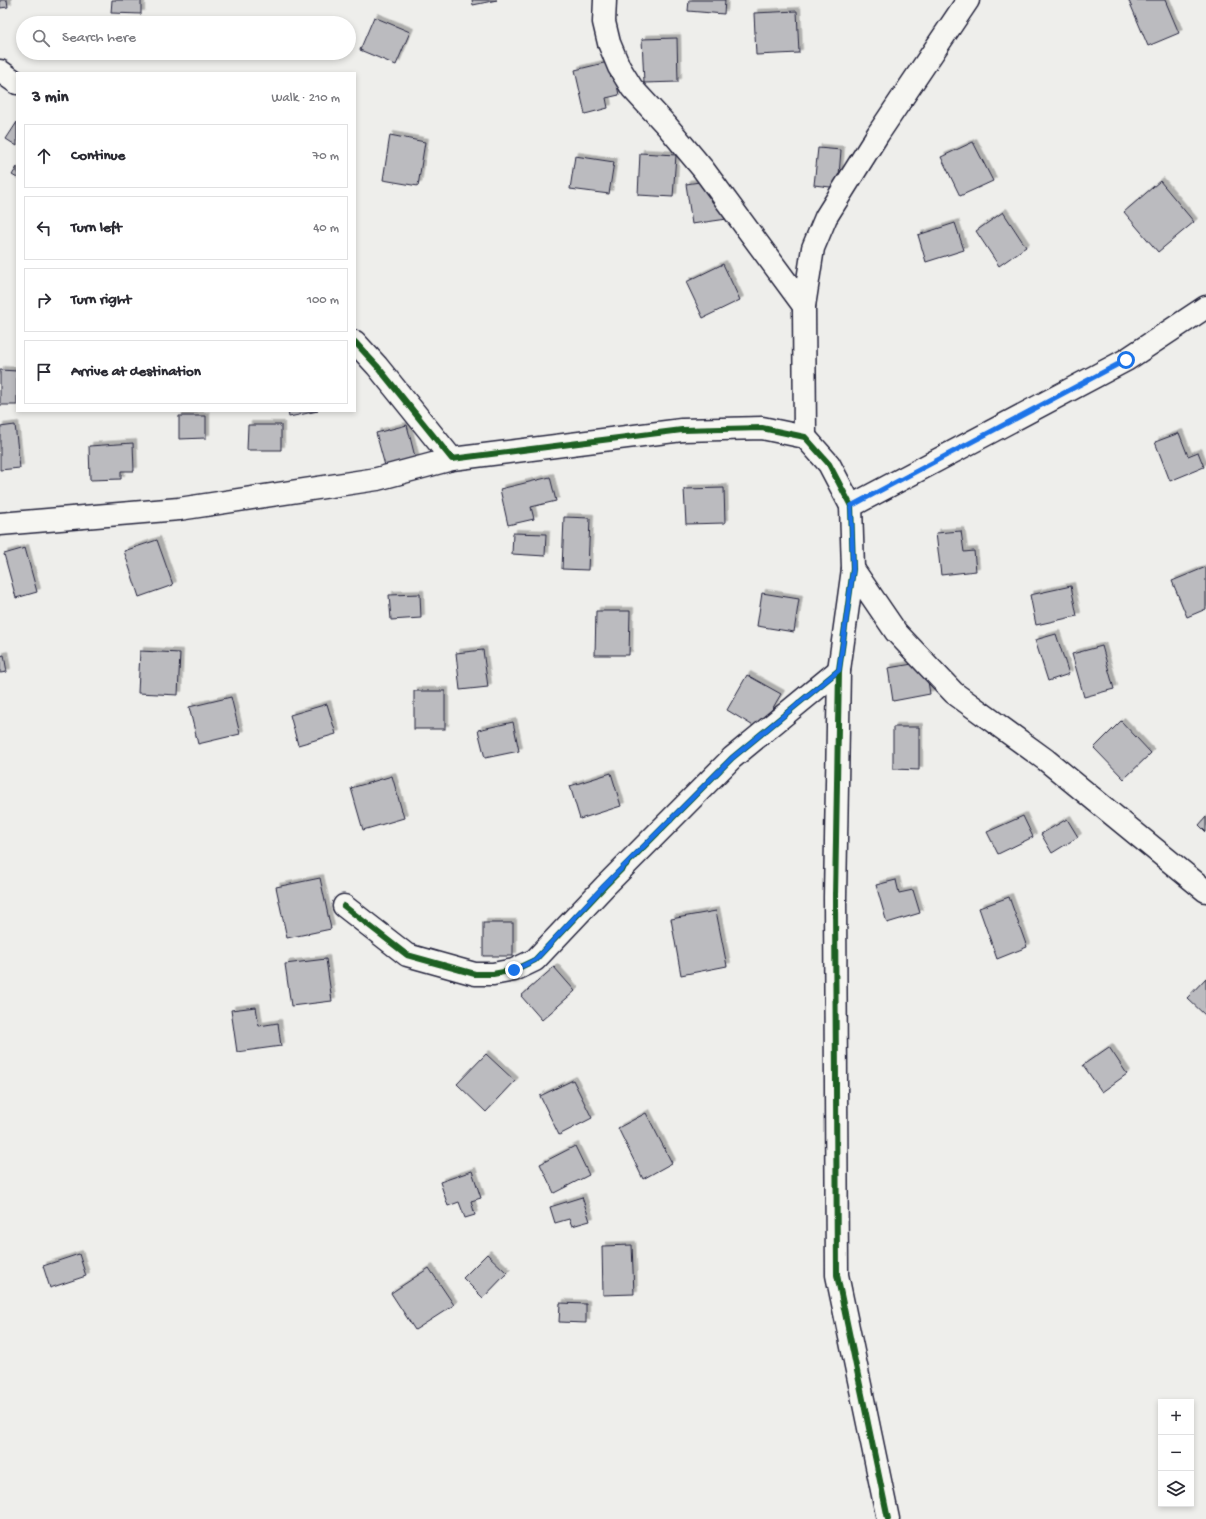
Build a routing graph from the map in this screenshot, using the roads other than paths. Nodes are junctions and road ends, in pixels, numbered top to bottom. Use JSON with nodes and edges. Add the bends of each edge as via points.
{"nodes":[{"id":1,"x":605,"y":0,"type":"edge"},
{"id":2,"x":968,"y":0,"type":"edge"},
{"id":3,"x":0,"y":71,"type":"edge"},
{"id":4,"x":16,"y":82,"type":"edge"},
{"id":5,"x":804,"y":306,"type":"junction"},
{"id":6,"x":1206,"y":307,"type":"edge"},
{"id":7,"x":356,"y":343,"type":"edge"},
{"id":8,"x":805,"y":437,"type":"junction"},
{"id":9,"x":452,"y":459,"type":"junction"},
{"id":10,"x":851,"y":506,"type":"junction"},
{"id":11,"x":0,"y":524,"type":"edge"},
{"id":12,"x":853,"y":570,"type":"junction"},
{"id":13,"x":839,"y":670,"type":"junction"},
{"id":14,"x":1206,"y":891,"type":"edge"},
{"id":15,"x":344,"y":906,"type":"dead end"},
{"id":16,"x":888,"y":1519,"type":"edge"}],
"edges":[{"from":1,"to":5,"type":"street","via":[[604,22],[609,43],[619,67],[632,88],[703,169]]},
{"from":2,"to":5,"type":"street","via":[[826,217],[813,248]]},
{"from":3,"to":4,"type":"street"},
{"from":5,"to":8,"type":"street"},
{"from":6,"to":10,"type":"street","via":[[1126,360]]},
{"from":7,"to":9,"type":"street"},
{"from":8,"to":9,"type":"street","via":[[762,428],[682,430]]},
{"from":8,"to":10,"type":"street","via":[[829,464]]},
{"from":9,"to":11,"type":"street","via":[[377,479],[179,509]]},
{"from":10,"to":12,"type":"street"},
{"from":12,"to":13,"type":"street"},
{"from":12,"to":14,"type":"street","via":[[896,632],[954,693],[1046,760]]},
{"from":13,"to":15,"type":"street","via":[[732,758],[604,886],[535,960],[521,967],[493,974],[475,974],[407,955]]},
{"from":13,"to":16,"type":"street","via":[[835,897],[837,1275]]}]}
